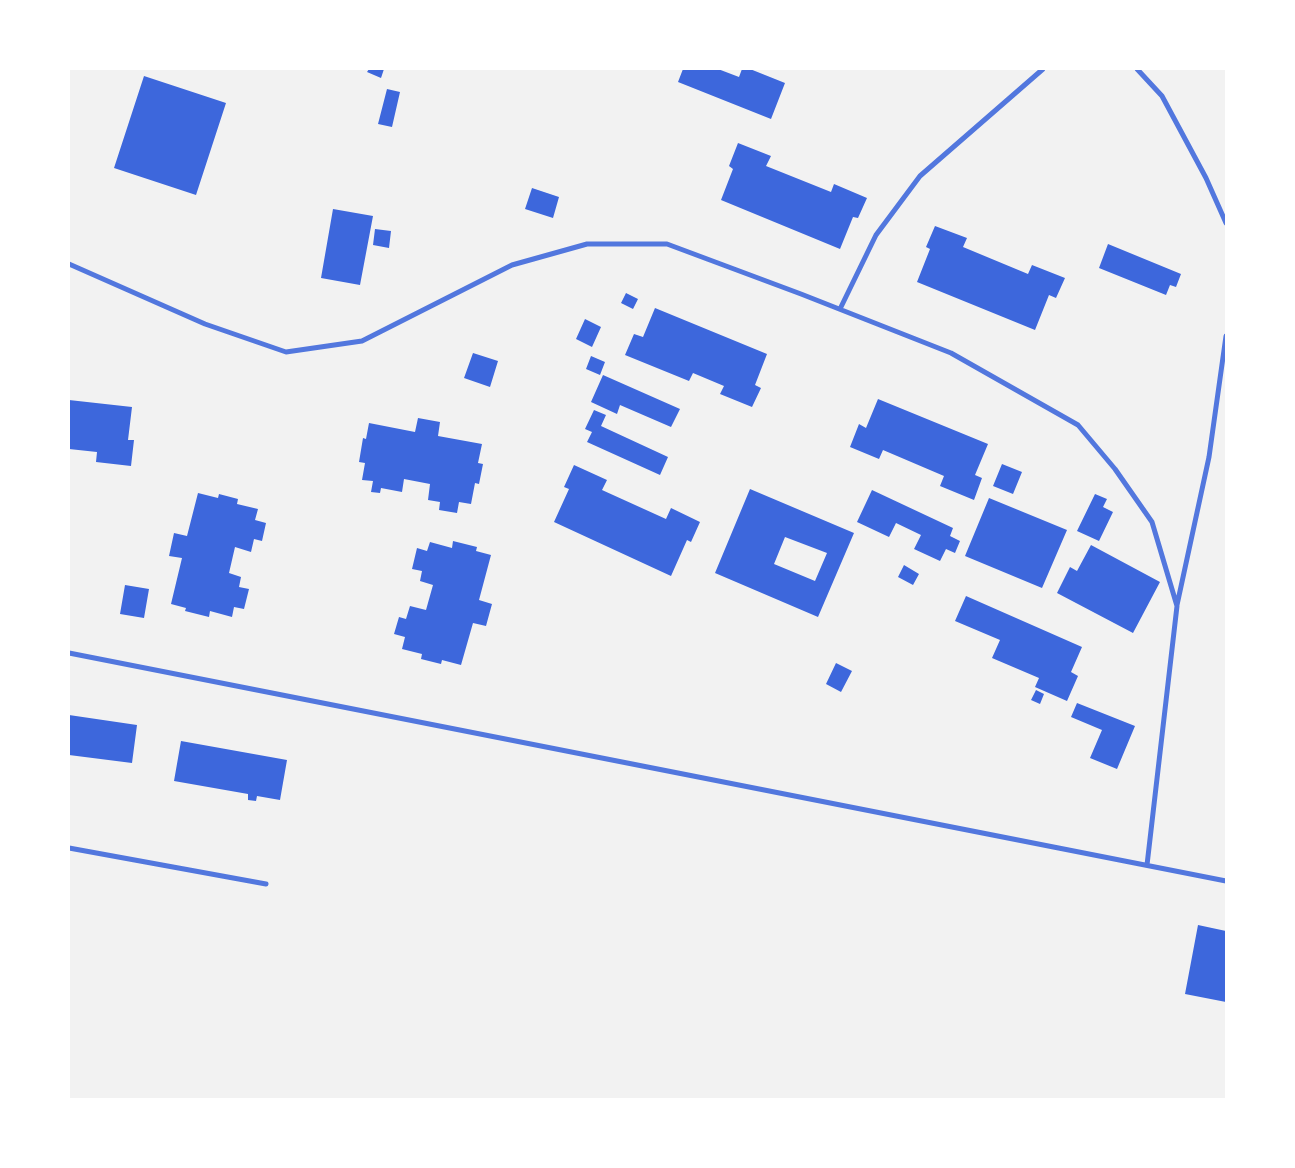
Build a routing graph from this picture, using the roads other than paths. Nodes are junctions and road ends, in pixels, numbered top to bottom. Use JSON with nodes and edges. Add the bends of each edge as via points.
{"nodes":[{"id":1,"x":1043,"y":69,"type":"edge"},
{"id":2,"x":1137,"y":69,"type":"edge"},
{"id":3,"x":1226,"y":223,"type":"edge"},
{"id":4,"x":69,"y":264,"type":"edge"},
{"id":5,"x":840,"y":309,"type":"junction"},
{"id":6,"x":1226,"y":336,"type":"edge"},
{"id":7,"x":1177,"y":606,"type":"junction"},
{"id":8,"x":69,"y":653,"type":"edge"},
{"id":9,"x":69,"y":848,"type":"edge"},
{"id":10,"x":1147,"y":865,"type":"junction"},
{"id":11,"x":1226,"y":881,"type":"edge"},
{"id":12,"x":266,"y":884,"type":"dead end"}],
"edges":[{"from":1,"to":5,"type":"street","via":[[920,176],[876,235]]},
{"from":2,"to":3,"type":"street","via":[[1162,96]]},
{"from":4,"to":5,"type":"street","via":[[205,324],[286,352],[362,341],[512,265],[587,244],[667,244]]},
{"from":5,"to":7,"type":"street","via":[[951,352],[1078,425],[1115,468],[1152,522]]},
{"from":6,"to":7,"type":"street","via":[[1209,457]]},
{"from":7,"to":10,"type":"street"},
{"from":8,"to":10,"type":"street"},
{"from":9,"to":12,"type":"street"},
{"from":10,"to":11,"type":"street"}]}
